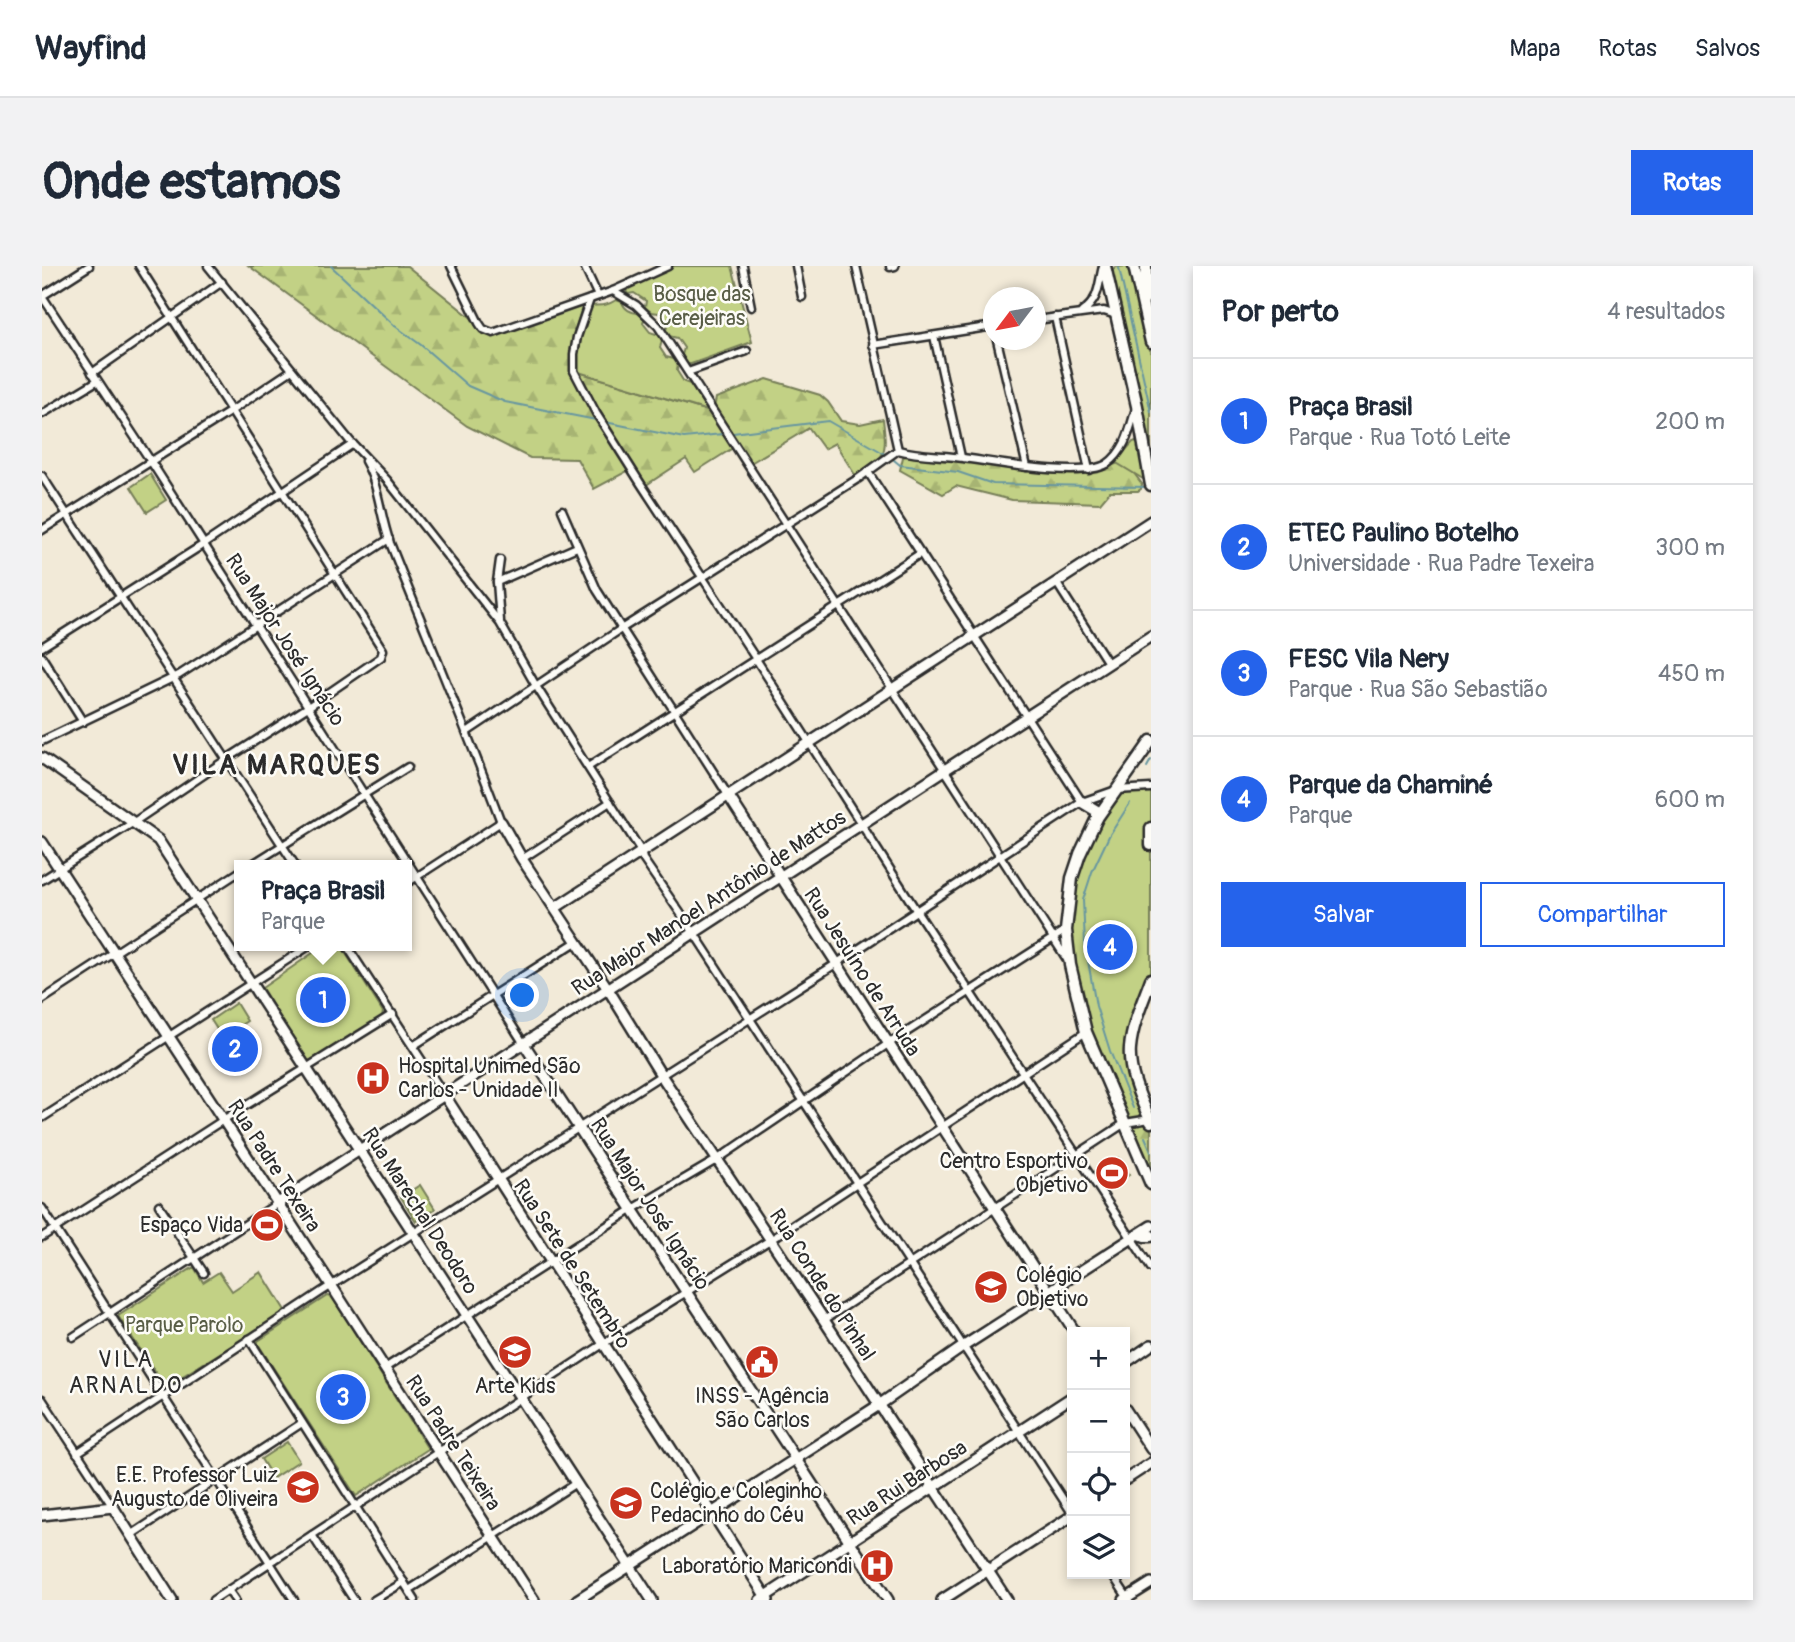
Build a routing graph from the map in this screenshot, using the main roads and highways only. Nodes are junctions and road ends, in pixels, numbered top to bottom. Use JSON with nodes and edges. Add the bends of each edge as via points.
{"nodes":[{"id":1,"x":1104,"y":266,"type":"edge"},
{"id":2,"x":1134,"y":266,"type":"edge"},
{"id":3,"x":1146,"y":266,"type":"edge"},
{"id":4,"x":1143,"y":304,"type":"junction"},
{"id":5,"x":1151,"y":342,"type":"edge"},
{"id":6,"x":1151,"y":485,"type":"edge"},
{"id":7,"x":1151,"y":741,"type":"edge"},
{"id":8,"x":1082,"y":802,"type":"road end"},
{"id":9,"x":1097,"y":818,"type":"junction"},
{"id":10,"x":1151,"y":828,"type":"edge"},
{"id":11,"x":1151,"y":845,"type":"edge"},
{"id":12,"x":1151,"y":979,"type":"edge"},
{"id":13,"x":1151,"y":1120,"type":"edge"},
{"id":14,"x":1151,"y":1184,"type":"edge"}],
"edges":[{"from":1,"to":6,"type":"main road"},
{"from":2,"to":4,"type":"main road"},
{"from":3,"to":4,"type":"main road"},
{"from":4,"to":5,"type":"main road"},
{"from":7,"to":9,"type":"main road"},
{"from":8,"to":9,"type":"main road","via":[[1097,811]]},
{"from":9,"to":14,"type":"main road","via":[[1072,878],[1066,930],[1070,965],[1086,1032]]},
{"from":10,"to":11,"type":"main road"},
{"from":12,"to":13,"type":"main road","via":[[1130,1048],[1135,1082]]}]}
